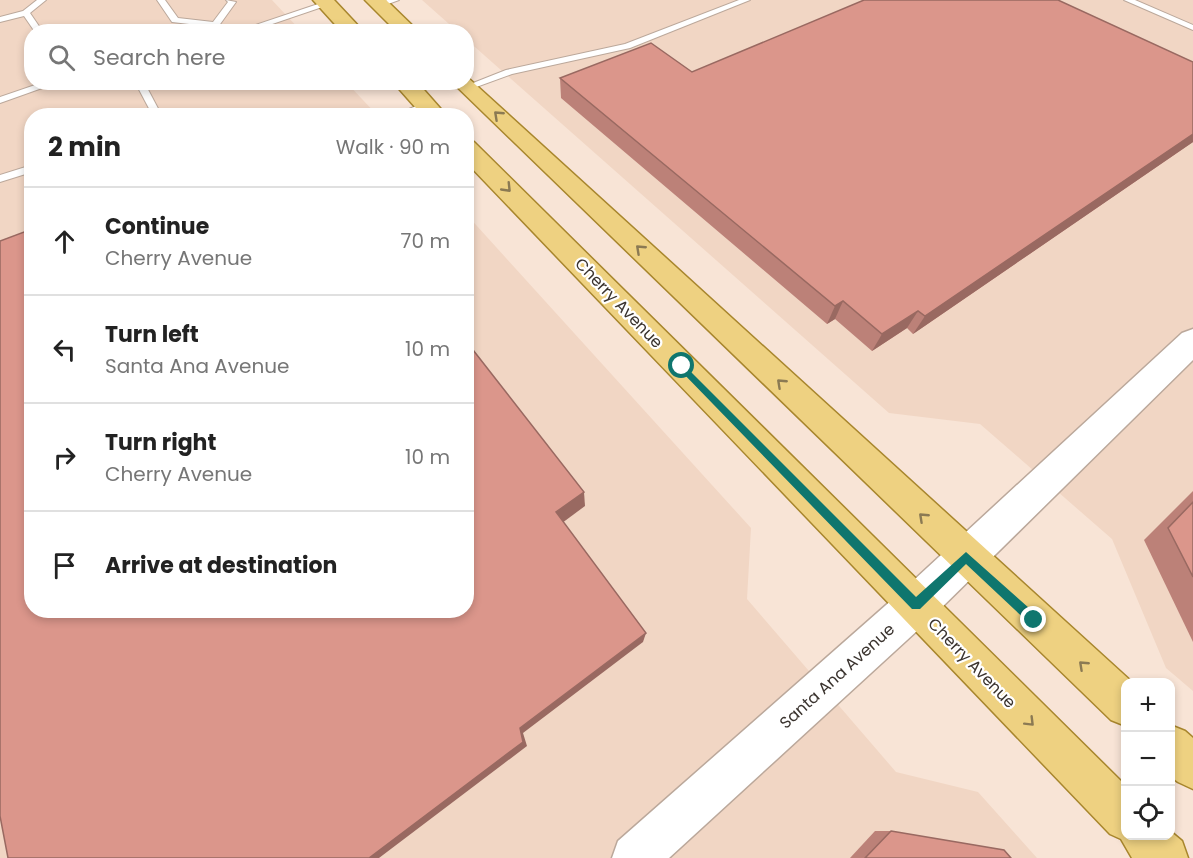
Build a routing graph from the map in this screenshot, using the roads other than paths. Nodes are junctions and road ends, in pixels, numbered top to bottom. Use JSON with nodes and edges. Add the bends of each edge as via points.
{"nodes":[{"id":1,"x":42,"y":0,"type":"edge"},
{"id":2,"x":161,"y":0,"type":"edge"},
{"id":3,"x":230,"y":0,"type":"edge"},
{"id":4,"x":746,"y":0,"type":"edge"},
{"id":5,"x":1128,"y":0,"type":"edge"},
{"id":6,"x":325,"y":2,"type":"edge"},
{"id":7,"x":383,"y":2,"type":"edge"},
{"id":8,"x":26,"y":13,"type":"junction"},
{"id":9,"x":0,"y":20,"type":"edge"},
{"id":10,"x":34,"y":24,"type":"edge"},
{"id":11,"x":196,"y":24,"type":"edge"},
{"id":12,"x":219,"y":24,"type":"edge"},
{"id":13,"x":262,"y":24,"type":"edge"},
{"id":14,"x":346,"y":24,"type":"edge"},
{"id":15,"x":402,"y":24,"type":"edge"},
{"id":16,"x":1193,"y":28,"type":"edge"},
{"id":17,"x":474,"y":83,"type":"edge"},
{"id":18,"x":31,"y":90,"type":"edge"},
{"id":19,"x":143,"y":90,"type":"edge"},
{"id":20,"x":412,"y":90,"type":"edge"},
{"id":21,"x":471,"y":90,"type":"edge"},
{"id":22,"x":0,"y":100,"type":"edge"},
{"id":23,"x":154,"y":108,"type":"edge"},
{"id":24,"x":429,"y":108,"type":"edge"},
{"id":25,"x":474,"y":155,"type":"edge"},
{"id":26,"x":24,"y":171,"type":"edge"},
{"id":27,"x":0,"y":179,"type":"edge"},
{"id":28,"x":1193,"y":340,"type":"edge"},
{"id":29,"x":966,"y":557,"type":"junction"},
{"id":30,"x":916,"y":605,"type":"junction"},
{"id":31,"x":1121,"y":701,"type":"edge"},
{"id":32,"x":1175,"y":751,"type":"edge"},
{"id":33,"x":1193,"y":767,"type":"edge"},
{"id":34,"x":1121,"y":814,"type":"edge"},
{"id":35,"x":1147,"y":840,"type":"edge"},
{"id":36,"x":635,"y":858,"type":"edge"},
{"id":37,"x":1165,"y":858,"type":"edge"}],
"edges":[{"from":1,"to":8,"type":"lane"},
{"from":2,"to":11,"type":"lane","via":[[175,20]]},
{"from":3,"to":12,"type":"lane"},
{"from":4,"to":17,"type":"lane","via":[[627,46]]},
{"from":5,"to":16,"type":"lane"},
{"from":6,"to":13,"type":"lane"},
{"from":6,"to":14,"type":"main road"},
{"from":7,"to":15,"type":"main road"},
{"from":8,"to":9,"type":"lane"},
{"from":8,"to":10,"type":"lane"},
{"from":18,"to":22,"type":"lane"},
{"from":19,"to":23,"type":"lane"},
{"from":20,"to":24,"type":"main road"},
{"from":29,"to":21,"type":"main road","one_way":true},
{"from":25,"to":30,"type":"main road","name":"Cherry Avenue","one_way":true},
{"from":26,"to":27,"type":"lane"},
{"from":28,"to":29,"type":"street","name":"Santa Ana Avenue"},
{"from":29,"to":30,"type":"street","name":"Santa Ana Avenue"},
{"from":31,"to":29,"type":"main road","one_way":true},
{"from":30,"to":34,"type":"main road","name":"Cherry Avenue","one_way":true},
{"from":30,"to":36,"type":"street","name":"Santa Ana Avenue"},
{"from":32,"to":33,"type":"main road"},
{"from":35,"to":37,"type":"main road"}]}
